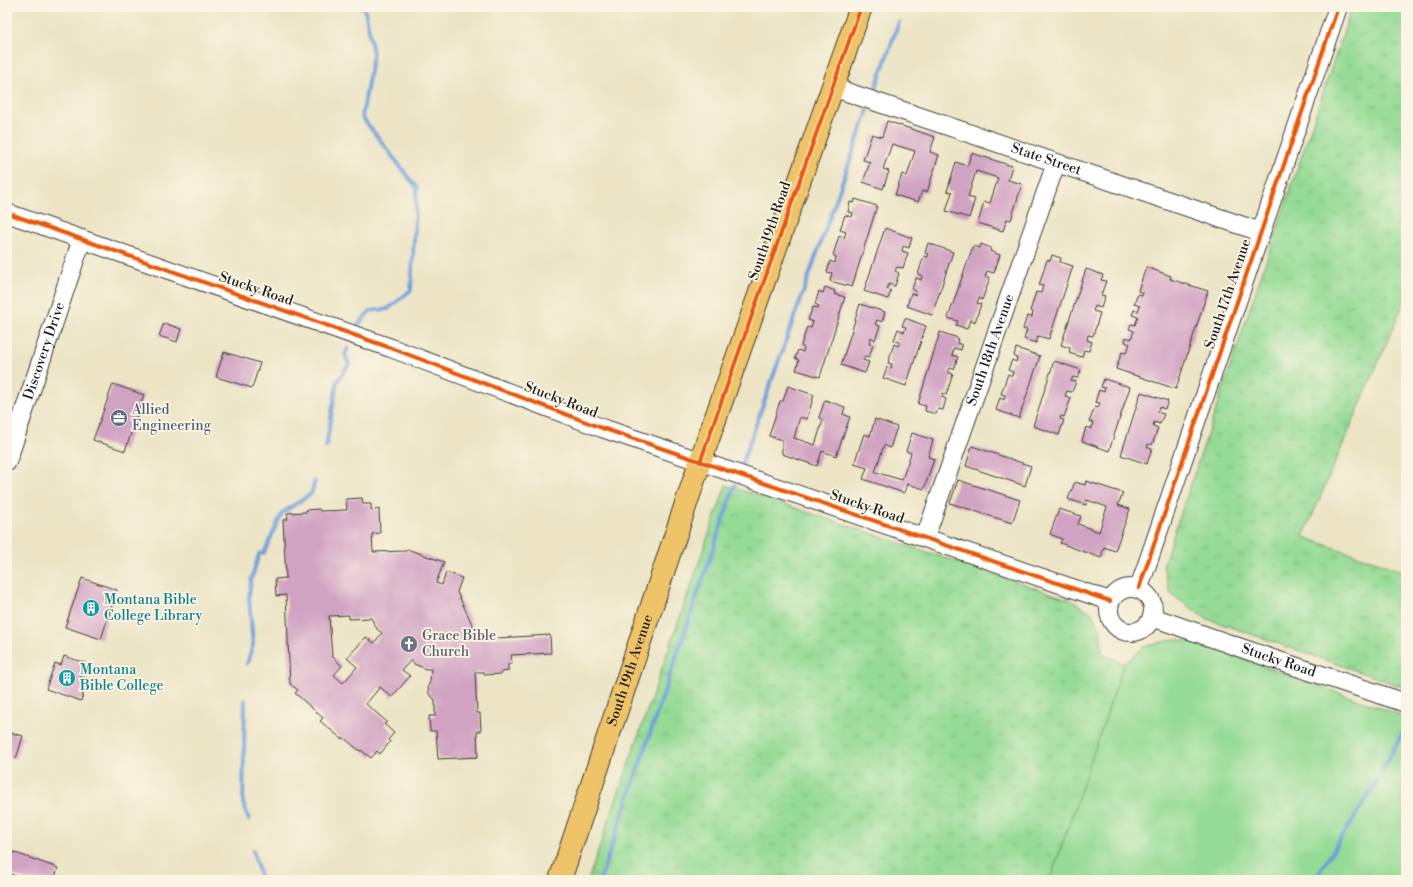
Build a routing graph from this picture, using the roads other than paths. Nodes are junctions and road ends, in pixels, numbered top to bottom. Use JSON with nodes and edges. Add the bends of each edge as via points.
{"nodes":[{"id":1,"x":861,"y":7,"type":"edge"},
{"id":2,"x":1338,"y":7,"type":"edge"},
{"id":3,"x":832,"y":87,"type":"junction"},
{"id":4,"x":1056,"y":163,"type":"junction"},
{"id":5,"x":7,"y":213,"type":"edge"},
{"id":6,"x":1261,"y":232,"type":"junction"},
{"id":7,"x":82,"y":240,"type":"junction"},
{"id":8,"x":7,"y":462,"type":"edge"},
{"id":9,"x":700,"y":462,"type":"junction"},
{"id":10,"x":925,"y":538,"type":"junction"},
{"id":11,"x":1138,"y":588,"type":"junction"},
{"id":12,"x":1110,"y":602,"type":"junction"},
{"id":13,"x":1152,"y":617,"type":"junction"},
{"id":14,"x":1406,"y":703,"type":"edge"},
{"id":15,"x":560,"y":880,"type":"edge"}],
"edges":[{"from":1,"to":3,"type":"main road","name":"South 19th Road"},
{"from":2,"to":6,"type":"street","name":"South 17th Avenue"},
{"from":3,"to":4,"type":"street","name":"State Street"},
{"from":3,"to":9,"type":"main road","name":"South 19th Road"},
{"from":4,"to":6,"type":"street","name":"State Street"},
{"from":4,"to":10,"type":"street","name":"South 18th Avenue"},
{"from":5,"to":7,"type":"street","name":"Stucky Road"},
{"from":6,"to":11,"type":"street","name":"South 17th Avenue"},
{"from":7,"to":8,"type":"street","name":"Discovery Drive"},
{"from":7,"to":9,"type":"street","name":"Stucky Road","via":[[391,348],[602,428]]},
{"from":9,"to":10,"type":"street","name":"Stucky Road"},
{"from":9,"to":15,"type":"main road","name":"South 19th Avenue"},
{"from":10,"to":12,"type":"street","name":"Stucky Road"},
{"from":11,"to":12,"type":"street","via":[[1120,590]]},
{"from":11,"to":13,"type":"street","via":[[1146,593],[1153,605]]},
{"from":12,"to":13,"type":"street","via":[[1108,609],[1113,624],[1126,632],[1142,630]]},
{"from":13,"to":14,"type":"street","name":"Stucky Road"}]}
